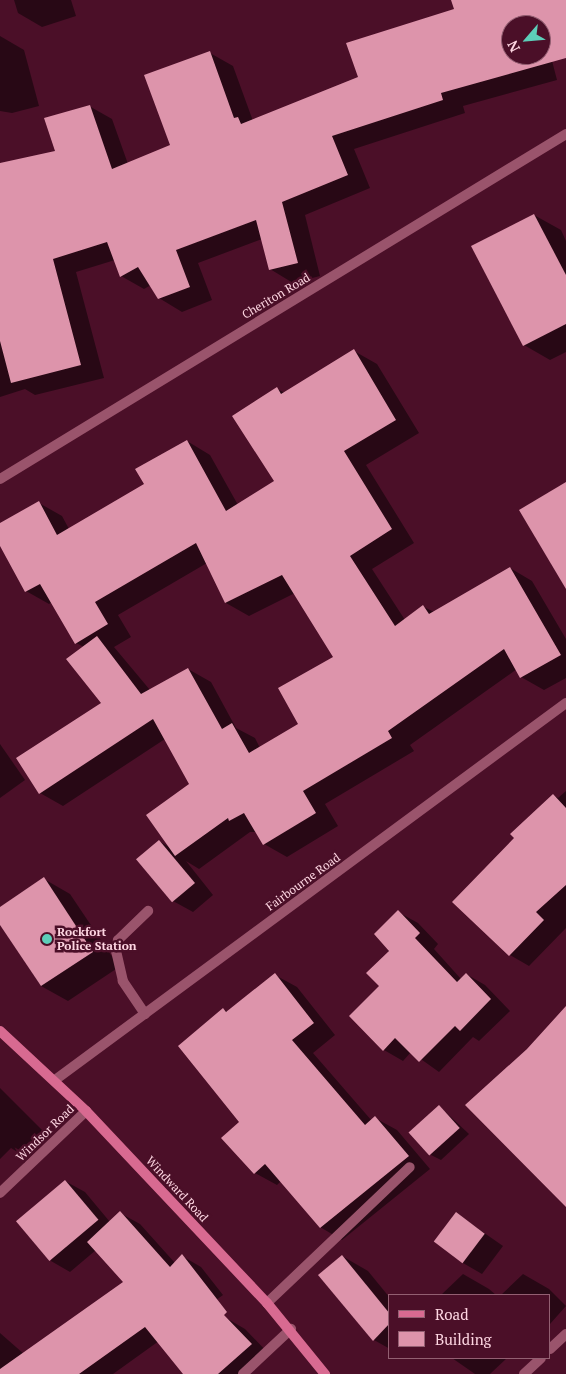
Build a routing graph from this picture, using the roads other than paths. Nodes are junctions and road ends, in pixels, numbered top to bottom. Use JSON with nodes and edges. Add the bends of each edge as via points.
{"nodes":[{"id":1,"x":566,"y":134,"type":"edge"},
{"id":2,"x":0,"y":479,"type":"edge"},
{"id":3,"x":566,"y":703,"type":"edge"},
{"id":4,"x":148,"y":911,"type":"dead end"},
{"id":5,"x":145,"y":1014,"type":"junction"},
{"id":6,"x":0,"y":1031,"type":"edge"},
{"id":7,"x":55,"y":1080,"type":"junction"},
{"id":8,"x":86,"y":1111,"type":"junction"},
{"id":9,"x":410,"y":1167,"type":"dead end"},
{"id":10,"x":0,"y":1193,"type":"edge"},
{"id":11,"x":267,"y":1303,"type":"junction"},
{"id":12,"x":291,"y":1329,"type":"junction"},
{"id":13,"x":566,"y":1334,"type":"edge"},
{"id":14,"x":551,"y":1348,"type":"edge"},
{"id":15,"x":540,"y":1359,"type":"edge"},
{"id":16,"x":243,"y":1374,"type":"edge"},
{"id":17,"x":325,"y":1374,"type":"edge"},
{"id":18,"x":524,"y":1374,"type":"edge"}],
"edges":[{"from":1,"to":2,"type":"street","name":"Cheriton Road"},
{"from":3,"to":5,"type":"street","name":"Fairbourne Road"},
{"from":4,"to":5,"type":"street","via":[[118,940],[116,951],[123,982]]},
{"from":5,"to":7,"type":"street","name":"Fairbourne Road"},
{"from":6,"to":7,"type":"main road","name":"Windward Road"},
{"from":7,"to":8,"type":"main road","name":"Windward Road"},
{"from":8,"to":10,"type":"street","name":"Windsor Road"},
{"from":8,"to":11,"type":"main road","name":"Windward Road"},
{"from":9,"to":11,"type":"street"},
{"from":11,"to":12,"type":"main road","name":"Windward Road"},
{"from":12,"to":16,"type":"street"},
{"from":12,"to":17,"type":"main road","name":"Windward Road"},
{"from":13,"to":14,"type":"street"},
{"from":15,"to":18,"type":"street"}]}
